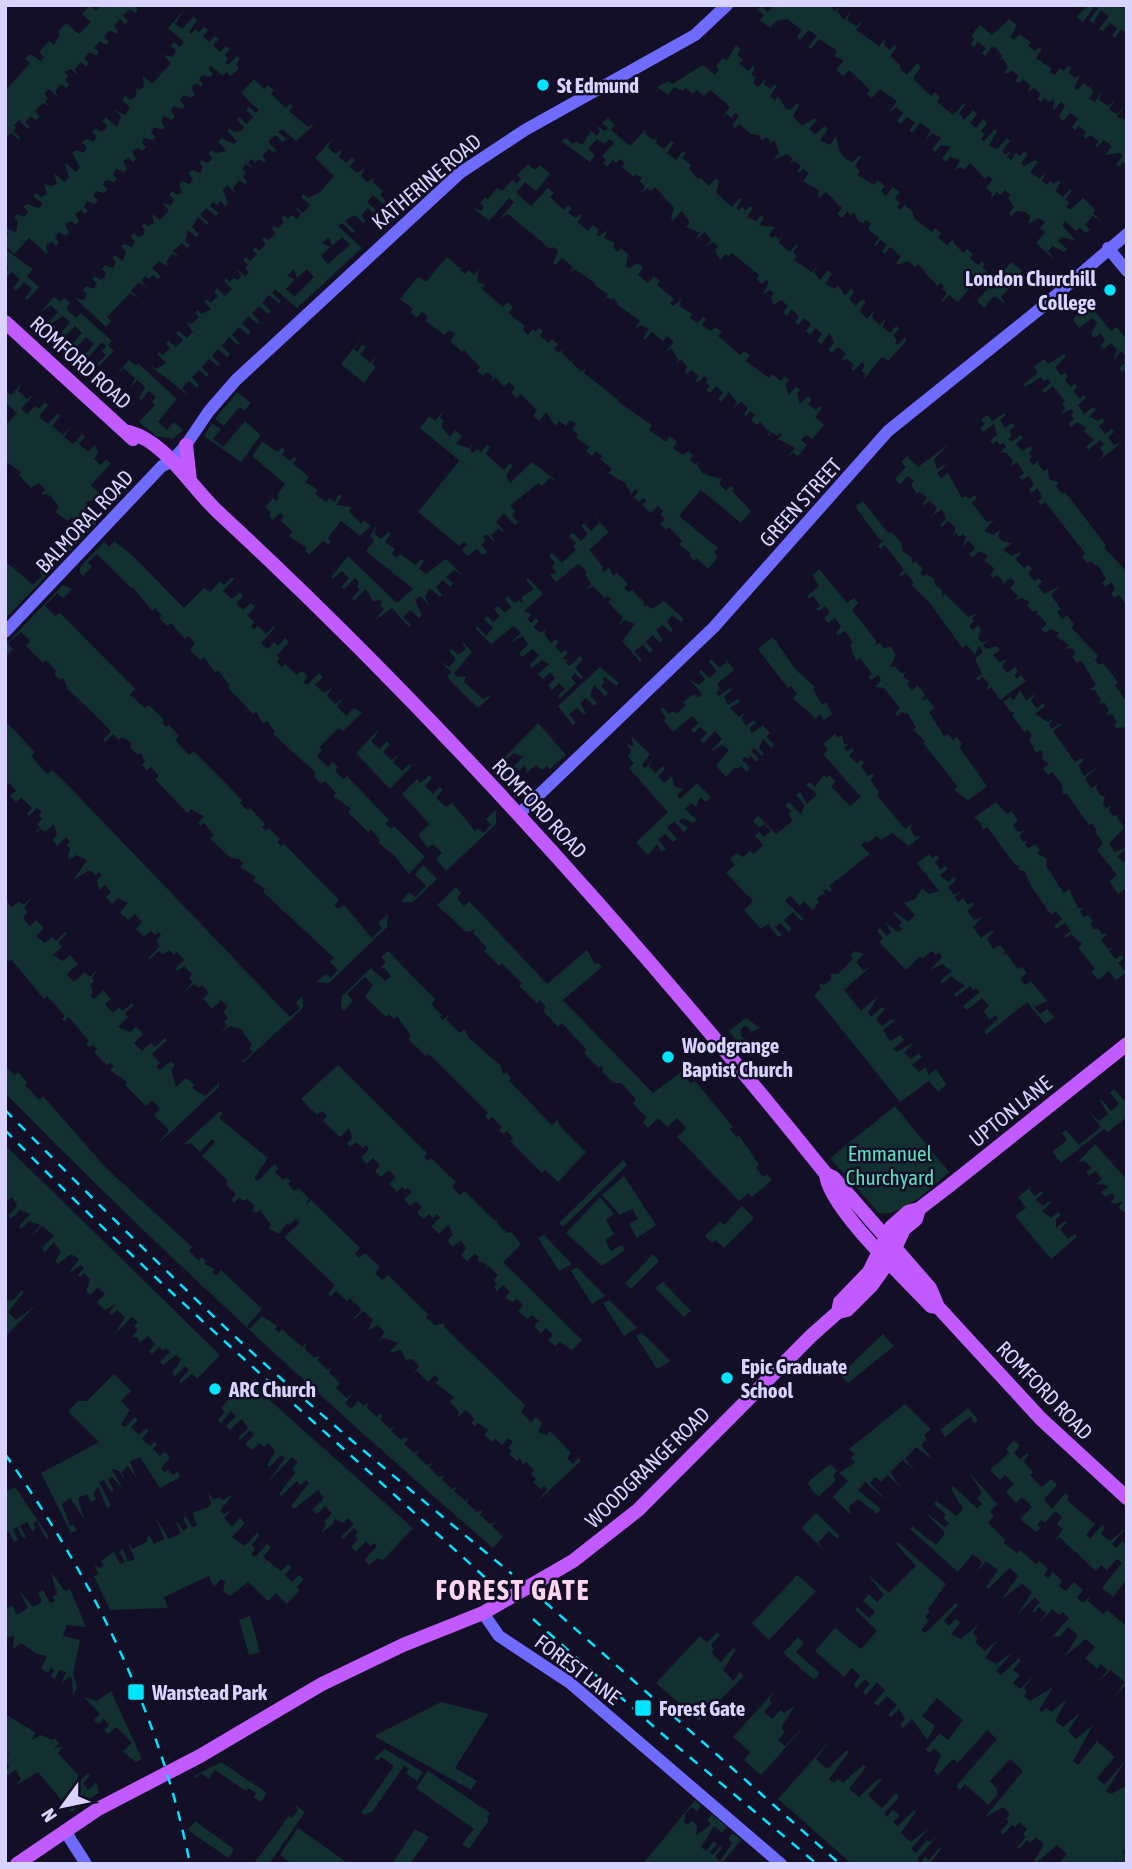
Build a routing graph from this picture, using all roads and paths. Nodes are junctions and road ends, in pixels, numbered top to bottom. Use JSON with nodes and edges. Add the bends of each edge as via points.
{"nodes":[{"id":1,"x":727,"y":5,"type":"edge"},
{"id":2,"x":1127,"y":234,"type":"edge"},
{"id":3,"x":1108,"y":248,"type":"junction"},
{"id":4,"x":1127,"y":271,"type":"edge"},
{"id":5,"x":5,"y":322,"type":"edge"},
{"id":6,"x":188,"y":440,"type":"junction"},
{"id":7,"x":166,"y":462,"type":"junction"},
{"id":8,"x":194,"y":488,"type":"junction"},
{"id":9,"x":5,"y":632,"type":"edge"},
{"id":10,"x":518,"y":815,"type":"junction"},
{"id":11,"x":1127,"y":1044,"type":"edge"},
{"id":12,"x":887,"y":1250,"type":"junction"},
{"id":13,"x":1127,"y":1498,"type":"edge"},
{"id":14,"x":483,"y":1613,"type":"junction"},
{"id":15,"x":65,"y":1831,"type":"junction"},
{"id":16,"x":18,"y":1864,"type":"edge"},
{"id":17,"x":86,"y":1864,"type":"edge"},
{"id":18,"x":781,"y":1864,"type":"edge"}],
"edges":[{"from":1,"to":6,"type":"main road","name":"KATHERINE ROAD","via":[[695,35],[532,126],[460,173],[245,371]]},
{"from":2,"to":3,"type":"main road","name":"GREEN STREET"},
{"from":3,"to":4,"type":"main road"},
{"from":3,"to":10,"type":"main road","name":"GREEN STREET","via":[[888,431],[712,628]]},
{"from":5,"to":7,"type":"main road","name":"ROMFORD ROAD"},
{"from":6,"to":7,"type":"main road","name":"KATHERINE ROAD"},
{"from":6,"to":8,"type":"main road"},
{"from":7,"to":8,"type":"main road","name":"ROMFORD ROAD"},
{"from":7,"to":9,"type":"main road","name":"BALMORAL ROAD"},
{"from":8,"to":10,"type":"main road","name":"ROMFORD ROAD"},
{"from":10,"to":12,"type":"main road","name":"ROMFORD ROAD","via":[[630,937],[826,1174],[849,1216]]},
{"from":11,"to":12,"type":"main road","name":"UPTON LANE","via":[[919,1209],[908,1212]]},
{"from":12,"to":13,"type":"main road","name":"ROMFORD ROAD","via":[[931,1306],[938,1307],[1041,1419]]},
{"from":12,"to":14,"type":"main road","name":"WOODGRANGE ROAD","via":[[872,1285],[847,1310],[838,1312],[628,1519],[573,1562]]},
{"from":14,"to":15,"type":"main road","name":"WOODGRANGE ROAD","via":[[322,1684]]},
{"from":14,"to":18,"type":"main road","name":"FOREST LANE","via":[[499,1636],[579,1690]]},
{"from":15,"to":16,"type":"main road","name":"WOODGRANGE ROAD"},
{"from":15,"to":17,"type":"main road"}]}
